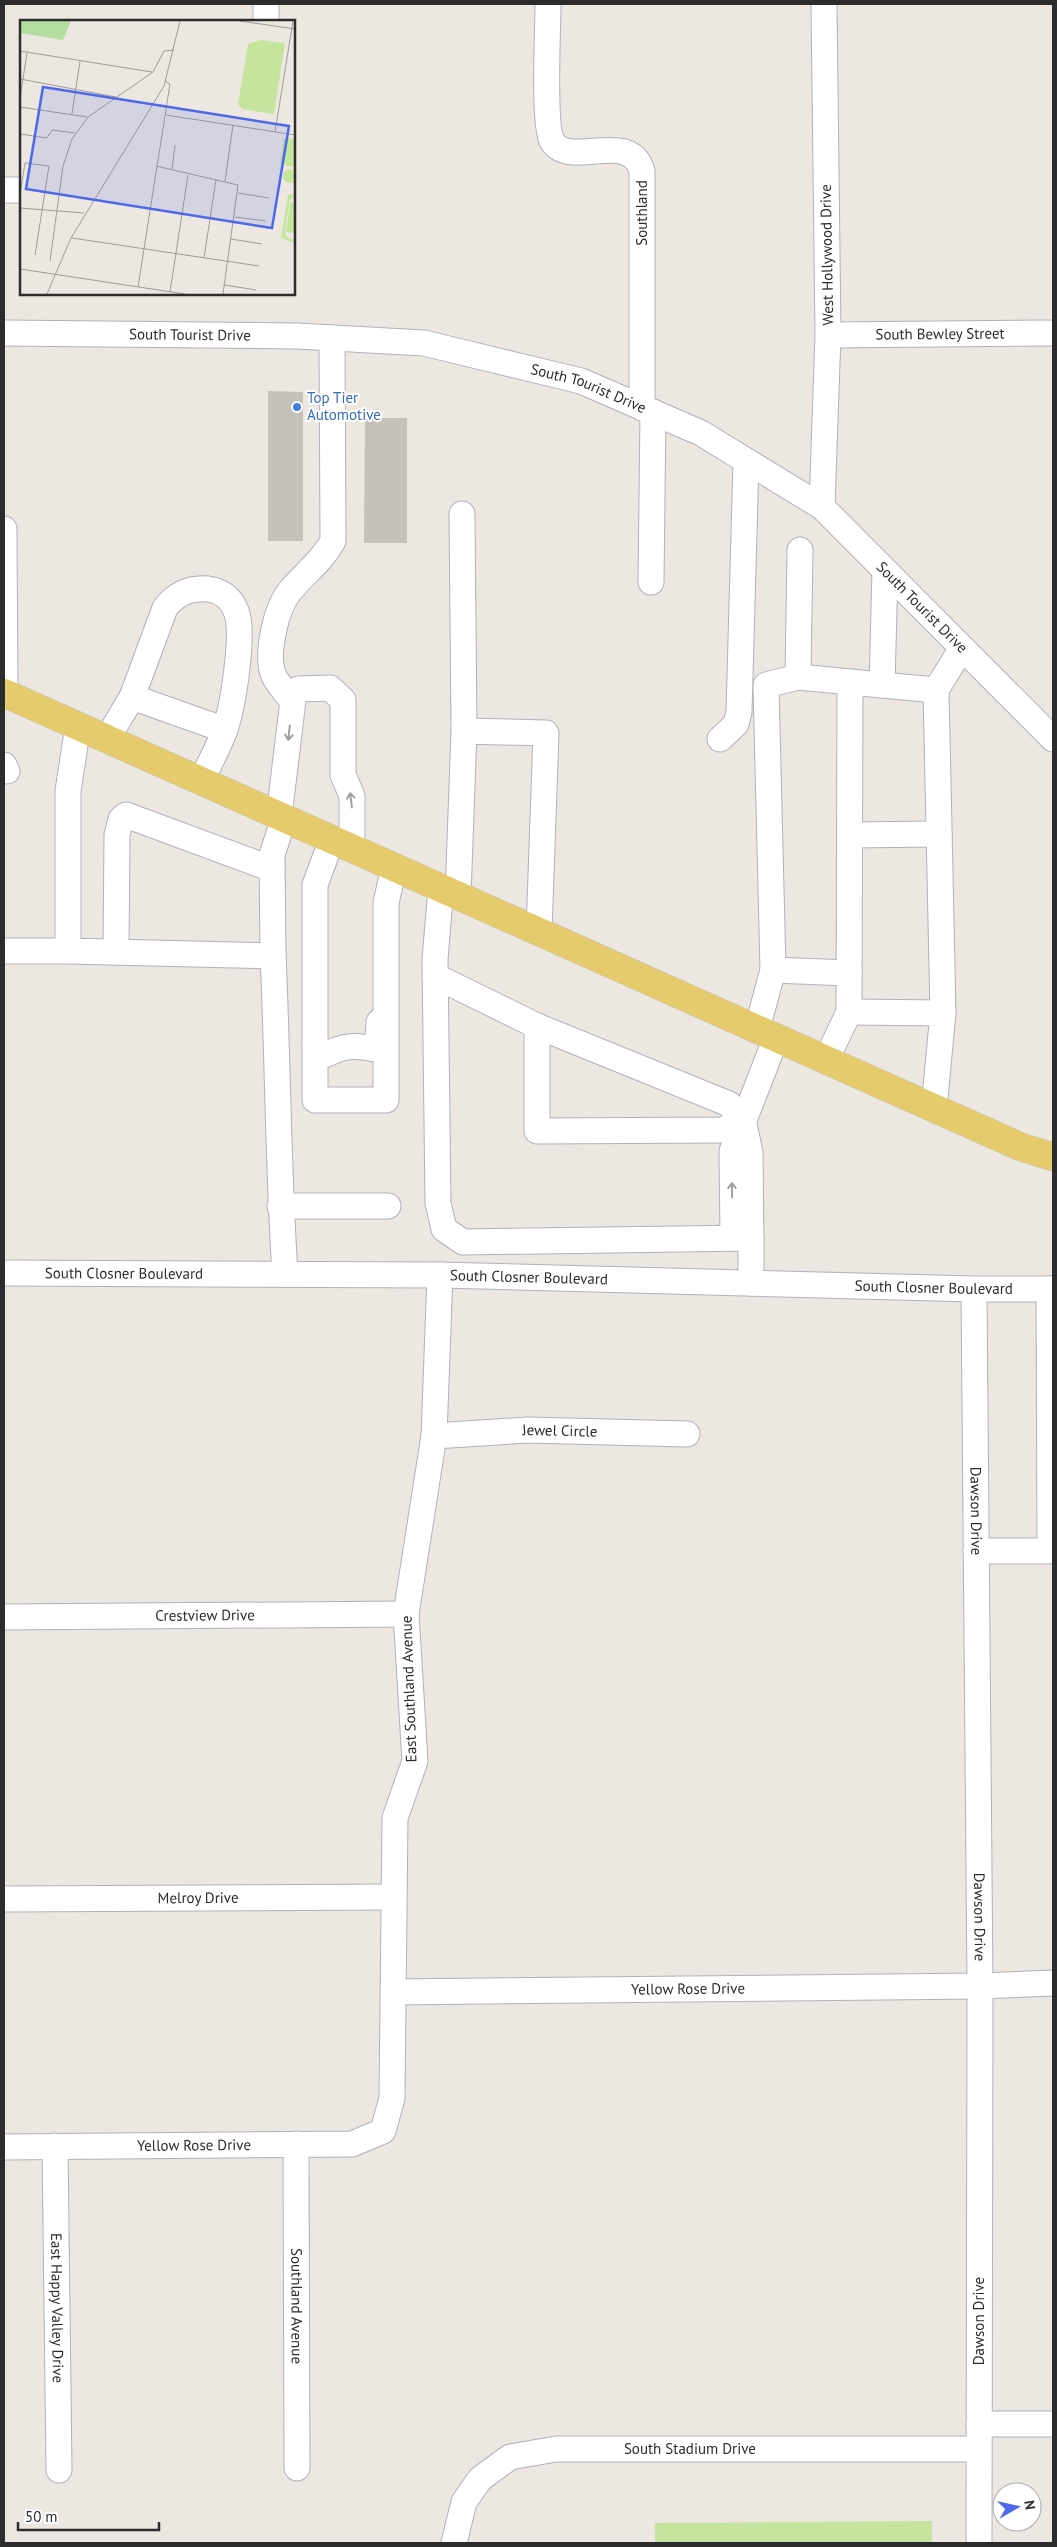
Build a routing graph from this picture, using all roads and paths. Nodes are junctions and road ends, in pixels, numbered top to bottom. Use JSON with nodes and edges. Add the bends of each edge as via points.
{"nodes":[{"id":1,"x":266,"y":4,"type":"edge"},
{"id":2,"x":548,"y":4,"type":"edge"},
{"id":3,"x":824,"y":4,"type":"edge"},
{"id":4,"x":266,"y":20,"type":"edge"},
{"id":5,"x":4,"y":190,"type":"edge"},
{"id":6,"x":20,"y":190,"type":"edge"},
{"id":7,"x":1053,"y":332,"type":"edge"},
{"id":8,"x":4,"y":333,"type":"edge"},
{"id":9,"x":828,"y":335,"type":"junction"},
{"id":10,"x":332,"y":338,"type":"junction"},
{"id":11,"x":648,"y":410,"type":"junction"},
{"id":12,"x":746,"y":461,"type":"junction"},
{"id":13,"x":822,"y":507,"type":"junction"},
{"id":14,"x":462,"y":514,"type":"dead end"},
{"id":15,"x":4,"y":529,"type":"edge"},
{"id":16,"x":800,"y":550,"type":"dead end"},
{"id":17,"x":885,"y":571,"type":"junction"},
{"id":18,"x":651,"y":582,"type":"dead end"},
{"id":19,"x":962,"y":648,"type":"junction"},
{"id":20,"x":798,"y":677,"type":"junction"},
{"id":21,"x":850,"y":682,"type":"junction"},
{"id":22,"x":882,"y":685,"type":"junction"},
{"id":23,"x":936,"y":690,"type":"junction"},
{"id":24,"x":4,"y":693,"type":"edge"},
{"id":25,"x":132,"y":697,"type":"junction"},
{"id":26,"x":292,"y":701,"type":"junction"},
{"id":27,"x":78,"y":726,"type":"junction"},
{"id":28,"x":224,"y":730,"type":"junction"},
{"id":29,"x":464,"y":731,"type":"junction"},
{"id":30,"x":107,"y":739,"type":"junction"},
{"id":31,"x":720,"y":739,"type":"dead end"},
{"id":32,"x":1053,"y":739,"type":"edge"},
{"id":33,"x":201,"y":781,"type":"junction"},
{"id":34,"x":282,"y":817,"type":"junction"},
{"id":35,"x":939,"y":834,"type":"junction"},
{"id":36,"x":850,"y":835,"type":"junction"},
{"id":37,"x":342,"y":844,"type":"junction"},
{"id":38,"x":394,"y":867,"type":"junction"},
{"id":39,"x":272,"y":869,"type":"junction"},
{"id":40,"x":450,"y":892,"type":"junction"},
{"id":41,"x":539,"y":932,"type":"junction"},
{"id":42,"x":386,"y":937,"type":"junction"},
{"id":43,"x":4,"y":951,"type":"edge"},
{"id":44,"x":68,"y":951,"type":"junction"},
{"id":45,"x":116,"y":952,"type":"junction"},
{"id":46,"x":273,"y":956,"type":"junction"},
{"id":47,"x":772,"y":970,"type":"junction"},
{"id":48,"x":849,"y":973,"type":"junction"},
{"id":49,"x":436,"y":976,"type":"junction"},
{"id":50,"x":849,"y":1012,"type":"junction"},
{"id":51,"x":943,"y":1013,"type":"junction"},
{"id":52,"x":538,"y":1026,"type":"junction"},
{"id":53,"x":767,"y":1033,"type":"junction"},
{"id":54,"x":321,"y":1050,"type":"junction"},
{"id":55,"x":826,"y":1060,"type":"junction"},
{"id":56,"x":278,"y":1099,"type":"junction"},
{"id":57,"x":315,"y":1100,"type":"junction"},
{"id":58,"x":934,"y":1108,"type":"junction"},
{"id":59,"x":743,"y":1120,"type":"junction"},
{"id":60,"x":1053,"y":1157,"type":"edge"},
{"id":61,"x":280,"y":1206,"type":"junction"},
{"id":62,"x":388,"y":1206,"type":"dead end"},
{"id":63,"x":742,"y":1238,"type":"junction"},
{"id":64,"x":4,"y":1273,"type":"edge"},
{"id":65,"x":285,"y":1274,"type":"junction"},
{"id":66,"x":440,"y":1275,"type":"junction"},
{"id":67,"x":751,"y":1283,"type":"junction"},
{"id":68,"x":974,"y":1289,"type":"junction"},
{"id":69,"x":1051,"y":1289,"type":"edge"},
{"id":70,"x":687,"y":1434,"type":"dead end"},
{"id":71,"x":434,"y":1436,"type":"junction"},
{"id":72,"x":976,"y":1552,"type":"junction"},
{"id":73,"x":406,"y":1614,"type":"junction"},
{"id":74,"x":4,"y":1617,"type":"edge"},
{"id":75,"x":392,"y":1897,"type":"junction"},
{"id":76,"x":4,"y":1899,"type":"edge"},
{"id":77,"x":1053,"y":1983,"type":"edge"},
{"id":78,"x":980,"y":1986,"type":"junction"},
{"id":79,"x":394,"y":1992,"type":"junction"},
{"id":80,"x":383,"y":2131,"type":"joint"},
{"id":81,"x":296,"y":2144,"type":"junction"},
{"id":82,"x":55,"y":2146,"type":"junction"},
{"id":83,"x":4,"y":2147,"type":"edge"},
{"id":84,"x":979,"y":2424,"type":"junction"},
{"id":85,"x":1053,"y":2424,"type":"edge"},
{"id":86,"x":978,"y":2449,"type":"junction"},
{"id":87,"x":297,"y":2468,"type":"dead end"},
{"id":88,"x":59,"y":2470,"type":"dead end"},
{"id":89,"x":454,"y":2543,"type":"edge"},
{"id":90,"x":978,"y":2543,"type":"edge"}],
"edges":[{"from":1,"to":4,"type":"street"},
{"from":2,"to":11,"type":"street","name":"Southland","via":[[551,140],[556,147],[568,151],[628,152],[638,160],[642,171]]},
{"from":3,"to":9,"type":"street","name":"West Hollywood Drive"},
{"from":5,"to":6,"type":"street"},
{"from":7,"to":9,"type":"street","name":"South Bewley Street"},
{"from":8,"to":10,"type":"street","name":"South Tourist Drive"},
{"from":9,"to":13,"type":"street","name":"West Hollywood Drive"},
{"from":10,"to":11,"type":"street","name":"South Tourist Drive","via":[[424,343],[581,382]]},
{"from":10,"to":26,"type":"street","via":[[333,541],[325,556],[290,591],[281,605],[275,620],[272,646],[273,675]]},
{"from":11,"to":12,"type":"street","name":"South Tourist Drive","via":[[700,433]]},
{"from":11,"to":18,"type":"street"},
{"from":12,"to":13,"type":"street","name":"South Tourist Drive"},
{"from":12,"to":31,"type":"street","via":[[739,712],[736,724]]},
{"from":13,"to":17,"type":"street","name":"South Tourist Drive"},
{"from":14,"to":29,"type":"street"},
{"from":15,"to":24,"type":"street"},
{"from":16,"to":20,"type":"street"},
{"from":17,"to":19,"type":"street","name":"South Tourist Drive"},
{"from":17,"to":22,"type":"street"},
{"from":19,"to":23,"type":"street"},
{"from":19,"to":32,"type":"street","name":"South Tourist Drive"},
{"from":20,"to":21,"type":"street"},
{"from":20,"to":47,"type":"street","via":[[766,685]]},
{"from":21,"to":22,"type":"street"},
{"from":21,"to":36,"type":"street"},
{"from":22,"to":23,"type":"street"},
{"from":23,"to":35,"type":"street"},
{"from":24,"to":27,"type":"main road"},
{"from":25,"to":28,"type":"street"},
{"from":25,"to":28,"type":"street","via":[[165,608],[174,596],[200,588],[223,593],[237,612],[238,624],[235,687]]},
{"from":25,"to":30,"type":"street"},
{"from":26,"to":34,"type":"street","one_way":true},
{"from":37,"to":26,"type":"street","one_way":true,"via":[[352,796],[343,775],[343,700],[330,688],[298,689]]},
{"from":27,"to":30,"type":"main road"},
{"from":27,"to":44,"type":"street","via":[[68,791]]},
{"from":28,"to":33,"type":"street"},
{"from":29,"to":40,"type":"street"},
{"from":29,"to":41,"type":"street","via":[[546,733]]},
{"from":30,"to":33,"type":"main road"},
{"from":33,"to":34,"type":"main road"},
{"from":34,"to":37,"type":"main road"},
{"from":34,"to":39,"type":"street","via":[[272,855]]},
{"from":35,"to":36,"type":"street"},
{"from":35,"to":51,"type":"street"},
{"from":36,"to":48,"type":"street"},
{"from":37,"to":38,"type":"main road"},
{"from":37,"to":54,"type":"street","via":[[315,884]]},
{"from":38,"to":40,"type":"main road"},
{"from":38,"to":42,"type":"street","via":[[386,903]]},
{"from":39,"to":45,"type":"street","via":[[126,815],[121,819],[116,835]]},
{"from":39,"to":46,"type":"street"},
{"from":40,"to":41,"type":"main road"},
{"from":40,"to":49,"type":"street"},
{"from":41,"to":53,"type":"main road"},
{"from":42,"to":54,"type":"street","via":[[378,962],[378,1039],[375,1049],[357,1045]]},
{"from":42,"to":57,"type":"street","via":[[386,1100]]},
{"from":43,"to":44,"type":"street"},
{"from":44,"to":45,"type":"street"},
{"from":45,"to":46,"type":"street"},
{"from":46,"to":56,"type":"street"},
{"from":47,"to":48,"type":"street"},
{"from":47,"to":53,"type":"street"},
{"from":48,"to":50,"type":"street"},
{"from":49,"to":52,"type":"street"},
{"from":49,"to":63,"type":"street","via":[[438,1203],[444,1229],[463,1242]]},
{"from":50,"to":51,"type":"street"},
{"from":50,"to":55,"type":"street"},
{"from":51,"to":58,"type":"street"},
{"from":52,"to":59,"type":"street","via":[[729,1104]]},
{"from":52,"to":59,"type":"street","via":[[537,1131],[723,1130]]},
{"from":53,"to":55,"type":"main road"},
{"from":53,"to":59,"type":"street"},
{"from":54,"to":57,"type":"street"},
{"from":55,"to":58,"type":"main road"},
{"from":56,"to":57,"type":"street"},
{"from":56,"to":61,"type":"street"},
{"from":58,"to":60,"type":"main road","via":[[1021,1147]]},
{"from":59,"to":63,"type":"street","via":[[732,1152]]},
{"from":61,"to":62,"type":"street"},
{"from":61,"to":65,"type":"street"},
{"from":63,"to":67,"type":"street"},
{"from":64,"to":65,"type":"street","name":"South Closner Boulevard"},
{"from":65,"to":66,"type":"street","name":"South Closner Boulevard"},
{"from":66,"to":67,"type":"street","name":"South Closner Boulevard"},
{"from":66,"to":71,"type":"street","name":"East Southland Avenue"},
{"from":67,"to":68,"type":"street","name":"South Closner Boulevard"},
{"from":68,"to":69,"type":"street","name":"South Closner Boulevard"},
{"from":68,"to":72,"type":"street","name":"Dawson Drive"},
{"from":69,"to":72,"type":"street","via":[[1050,1551]]},
{"from":70,"to":71,"type":"street","name":"Jewel Circle","via":[[528,1430]]},
{"from":71,"to":73,"type":"street","name":"East Southland Avenue"},
{"from":72,"to":78,"type":"street","name":"Dawson Drive"},
{"from":73,"to":74,"type":"street","name":"Crestview Drive"},
{"from":73,"to":75,"type":"street","name":"East Southland Avenue","via":[[415,1761],[395,1818]]},
{"from":75,"to":76,"type":"street","name":"Melroy Drive"},
{"from":75,"to":79,"type":"street","name":"East Southland Avenue"},
{"from":77,"to":78,"type":"street","name":"Yellow Rose Drive"},
{"from":78,"to":79,"type":"street","name":"Yellow Rose Drive"},
{"from":78,"to":84,"type":"street","name":"Dawson Drive"},
{"from":79,"to":80,"type":"street","name":"East Southland Avenue","via":[[392,2098]]},
{"from":80,"to":81,"type":"street","name":"Yellow Rose Drive","via":[[352,2144]]},
{"from":81,"to":82,"type":"street","name":"Yellow Rose Drive"},
{"from":81,"to":87,"type":"street","name":"Southland Avenue"},
{"from":82,"to":83,"type":"street","name":"Yellow Rose Drive"},
{"from":82,"to":88,"type":"street","name":"East Happy Valley Drive"},
{"from":84,"to":85,"type":"street"},
{"from":84,"to":86,"type":"street","name":"Dawson Drive"},
{"from":86,"to":89,"type":"street","name":"South Stadium Drive","via":[[556,2449],[510,2457],[480,2479],[464,2502]]},
{"from":86,"to":90,"type":"street","name":"Dawson Drive"}]}
